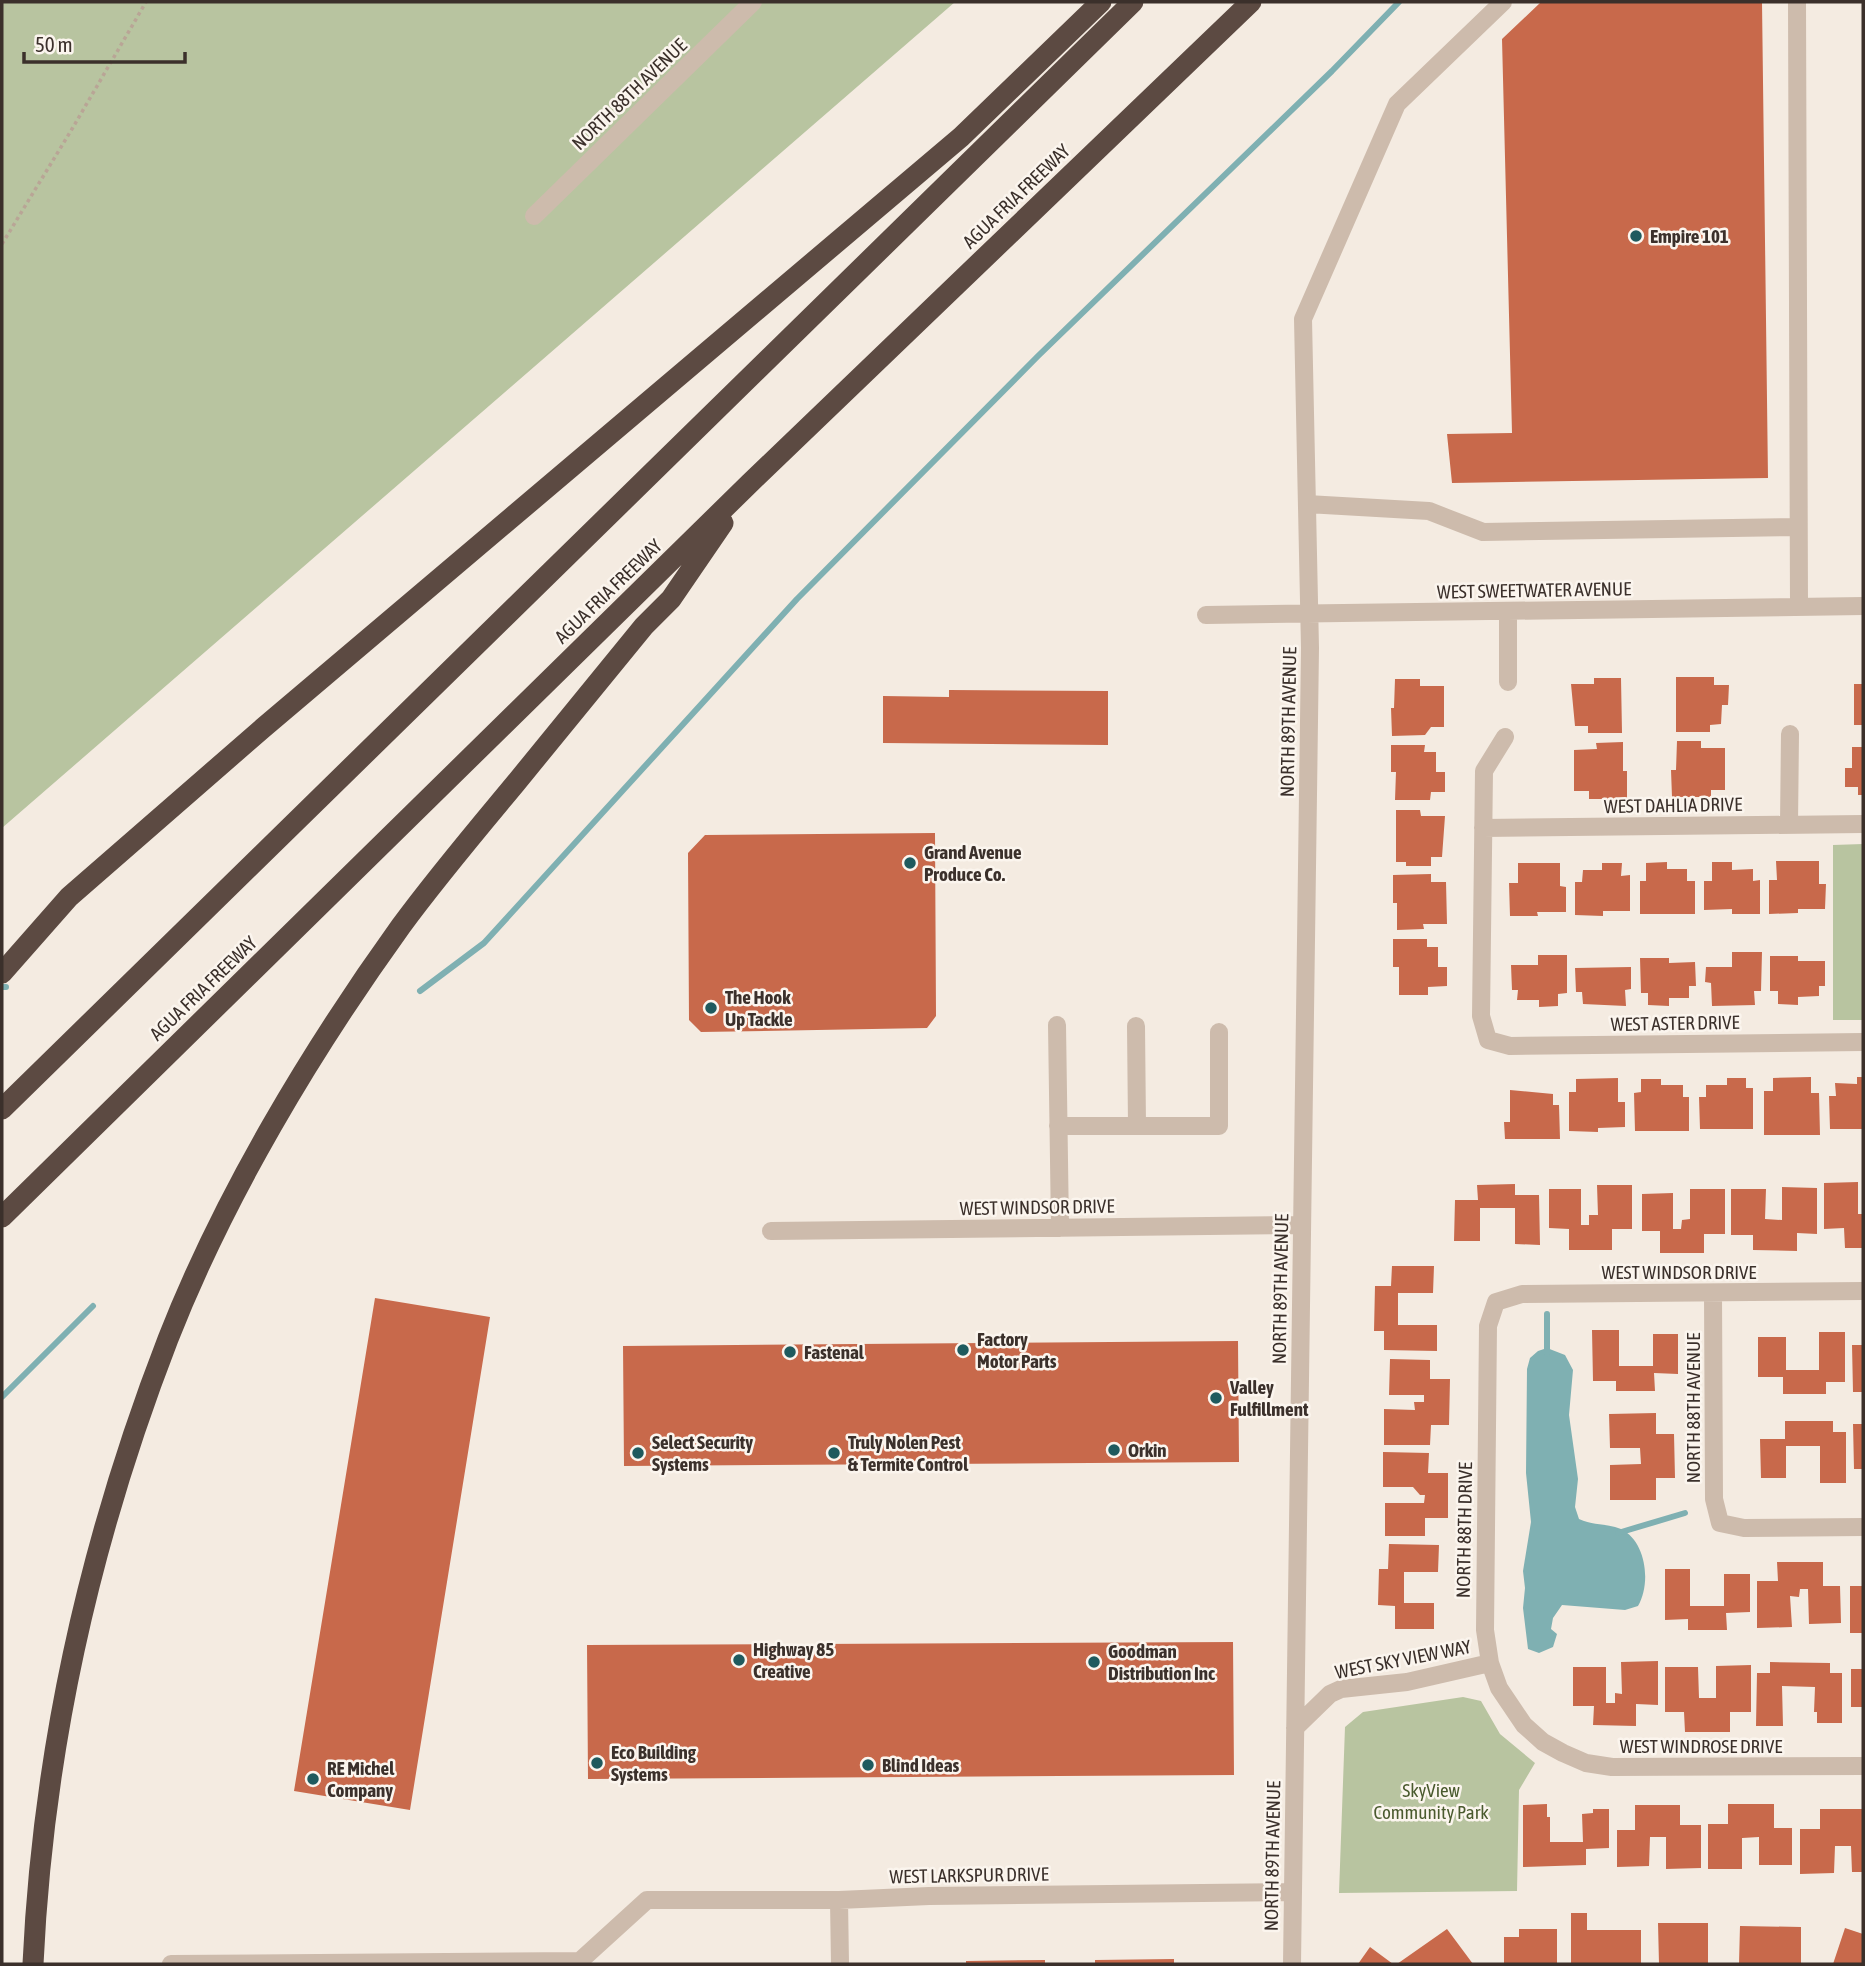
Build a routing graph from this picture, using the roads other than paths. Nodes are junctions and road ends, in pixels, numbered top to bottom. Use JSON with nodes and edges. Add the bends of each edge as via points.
{"nodes":[{"id":1,"x":753,"y":2,"type":"edge"},
{"id":2,"x":1101,"y":2,"type":"edge"},
{"id":3,"x":1133,"y":2,"type":"edge"},
{"id":4,"x":1251,"y":2,"type":"edge"},
{"id":5,"x":1503,"y":2,"type":"edge"},
{"id":6,"x":1797,"y":2,"type":"edge"},
{"id":7,"x":534,"y":216,"type":"dead end"},
{"id":8,"x":750,"y":483,"type":"junction"},
{"id":9,"x":1307,"y":504,"type":"junction"},
{"id":10,"x":1798,"y":527,"type":"junction"},
{"id":11,"x":1863,"y":606,"type":"edge"},
{"id":12,"x":1799,"y":607,"type":"junction"},
{"id":13,"x":1508,"y":611,"type":"junction"},
{"id":14,"x":1310,"y":614,"type":"junction"},
{"id":15,"x":1206,"y":615,"type":"dead end"},
{"id":16,"x":1508,"y":682,"type":"dead end"},
{"id":17,"x":1790,"y":734,"type":"dead end"},
{"id":18,"x":1505,"y":737,"type":"dead end"},
{"id":19,"x":1863,"y":824,"type":"edge"},
{"id":20,"x":1789,"y":825,"type":"junction"},
{"id":21,"x":1483,"y":828,"type":"junction"},
{"id":22,"x":2,"y":972,"type":"edge"},
{"id":23,"x":1058,"y":1025,"type":"dead end"},
{"id":24,"x":1136,"y":1026,"type":"dead end"},
{"id":25,"x":1219,"y":1032,"type":"dead end"},
{"id":26,"x":1863,"y":1042,"type":"edge"},
{"id":27,"x":2,"y":1109,"type":"edge"},
{"id":28,"x":1058,"y":1126,"type":"junction"},
{"id":29,"x":1137,"y":1126,"type":"junction"},
{"id":30,"x":2,"y":1217,"type":"edge"},
{"id":31,"x":1302,"y":1225,"type":"junction"},
{"id":32,"x":1060,"y":1228,"type":"junction"},
{"id":33,"x":771,"y":1231,"type":"dead end"},
{"id":34,"x":1863,"y":1291,"type":"edge"},
{"id":35,"x":1713,"y":1293,"type":"junction"},
{"id":36,"x":1496,"y":1302,"type":"joint"},
{"id":37,"x":1863,"y":1527,"type":"edge"},
{"id":38,"x":1490,"y":1663,"type":"junction"},
{"id":39,"x":1296,"y":1728,"type":"junction"},
{"id":40,"x":1543,"y":1742,"type":"joint"},
{"id":41,"x":1863,"y":1766,"type":"edge"},
{"id":42,"x":1293,"y":1892,"type":"junction"},
{"id":43,"x":839,"y":1900,"type":"junction"},
{"id":44,"x":33,"y":1964,"type":"edge"},
{"id":45,"x":171,"y":1964,"type":"edge"},
{"id":46,"x":840,"y":1964,"type":"edge"},
{"id":47,"x":1292,"y":1964,"type":"edge"}],
"edges":[{"from":1,"to":7,"type":"street","name":"NORTH 88TH AVENUE"},
{"from":2,"to":22,"type":"highway","via":[[961,137],[69,897]]},
{"from":3,"to":27,"type":"highway"},
{"from":4,"to":8,"type":"highway","name":"AGUA FRIA FREEWAY"},
{"from":5,"to":9,"type":"street","name":"NORTH 89TH AVENUE","via":[[1397,104],[1303,319]]},
{"from":6,"to":10,"type":"street"},
{"from":8,"to":30,"type":"highway","name":"AGUA FRIA FREEWAY"},
{"from":8,"to":44,"type":"highway","via":[[671,599],[644,626],[399,929],[308,1064],[199,1268],[169,1337],[114,1492],[89,1582],[43,1825]]},
{"from":9,"to":10,"type":"street","via":[[1429,510],[1483,532]]},
{"from":9,"to":14,"type":"street","name":"NORTH 89TH AVENUE"},
{"from":10,"to":12,"type":"street"},
{"from":11,"to":12,"type":"street","name":"WEST SWEETWATER AVENUE"},
{"from":12,"to":13,"type":"street","name":"WEST SWEETWATER AVENUE"},
{"from":13,"to":14,"type":"street","name":"WEST SWEETWATER AVENUE"},
{"from":13,"to":16,"type":"street"},
{"from":14,"to":15,"type":"street","name":"WEST SWEETWATER AVENUE"},
{"from":14,"to":31,"type":"street","name":"NORTH 89TH AVENUE"},
{"from":17,"to":20,"type":"street"},
{"from":18,"to":21,"type":"street","via":[[1484,771]]},
{"from":19,"to":20,"type":"street","name":"WEST DAHLIA DRIVE"},
{"from":20,"to":21,"type":"street","name":"WEST DAHLIA DRIVE"},
{"from":21,"to":26,"type":"street","name":"WEST ASTER DRIVE","via":[[1481,1016],[1488,1040],[1510,1046]]},
{"from":23,"to":28,"type":"street"},
{"from":24,"to":29,"type":"street"},
{"from":25,"to":29,"type":"street","via":[[1219,1126]]},
{"from":28,"to":29,"type":"street"},
{"from":28,"to":32,"type":"street"},
{"from":31,"to":32,"type":"street","name":"WEST WINDSOR DRIVE"},
{"from":31,"to":39,"type":"street","name":"NORTH 89TH AVENUE"},
{"from":32,"to":33,"type":"street","name":"WEST WINDSOR DRIVE"},
{"from":34,"to":35,"type":"street","name":"WEST WINDSOR DRIVE"},
{"from":35,"to":36,"type":"street","name":"WEST WINDSOR DRIVE","via":[[1522,1294]]},
{"from":35,"to":37,"type":"street","name":"NORTH 88TH AVENUE","via":[[1714,1499],[1720,1523],[1744,1528]]},
{"from":36,"to":38,"type":"street","name":"NORTH 88TH DRIVE","via":[[1488,1326],[1484,1590]]},
{"from":38,"to":39,"type":"street","name":"WEST SKY VIEW WAY","via":[[1408,1682],[1341,1689]]},
{"from":38,"to":40,"type":"street","name":"NORTH 88TH DRIVE","via":[[1511,1708]]},
{"from":39,"to":42,"type":"street","name":"NORTH 89TH AVENUE"},
{"from":40,"to":41,"type":"street","name":"WEST WINDROSE DRIVE","via":[[1563,1754],[1612,1768]]},
{"from":42,"to":43,"type":"street","name":"WEST LARKSPUR DRIVE"},
{"from":42,"to":47,"type":"street","name":"NORTH 89TH AVENUE"},
{"from":43,"to":45,"type":"street","name":"WEST LARKSPUR DRIVE","via":[[647,1900],[580,1961]]},
{"from":43,"to":46,"type":"street"}]}
